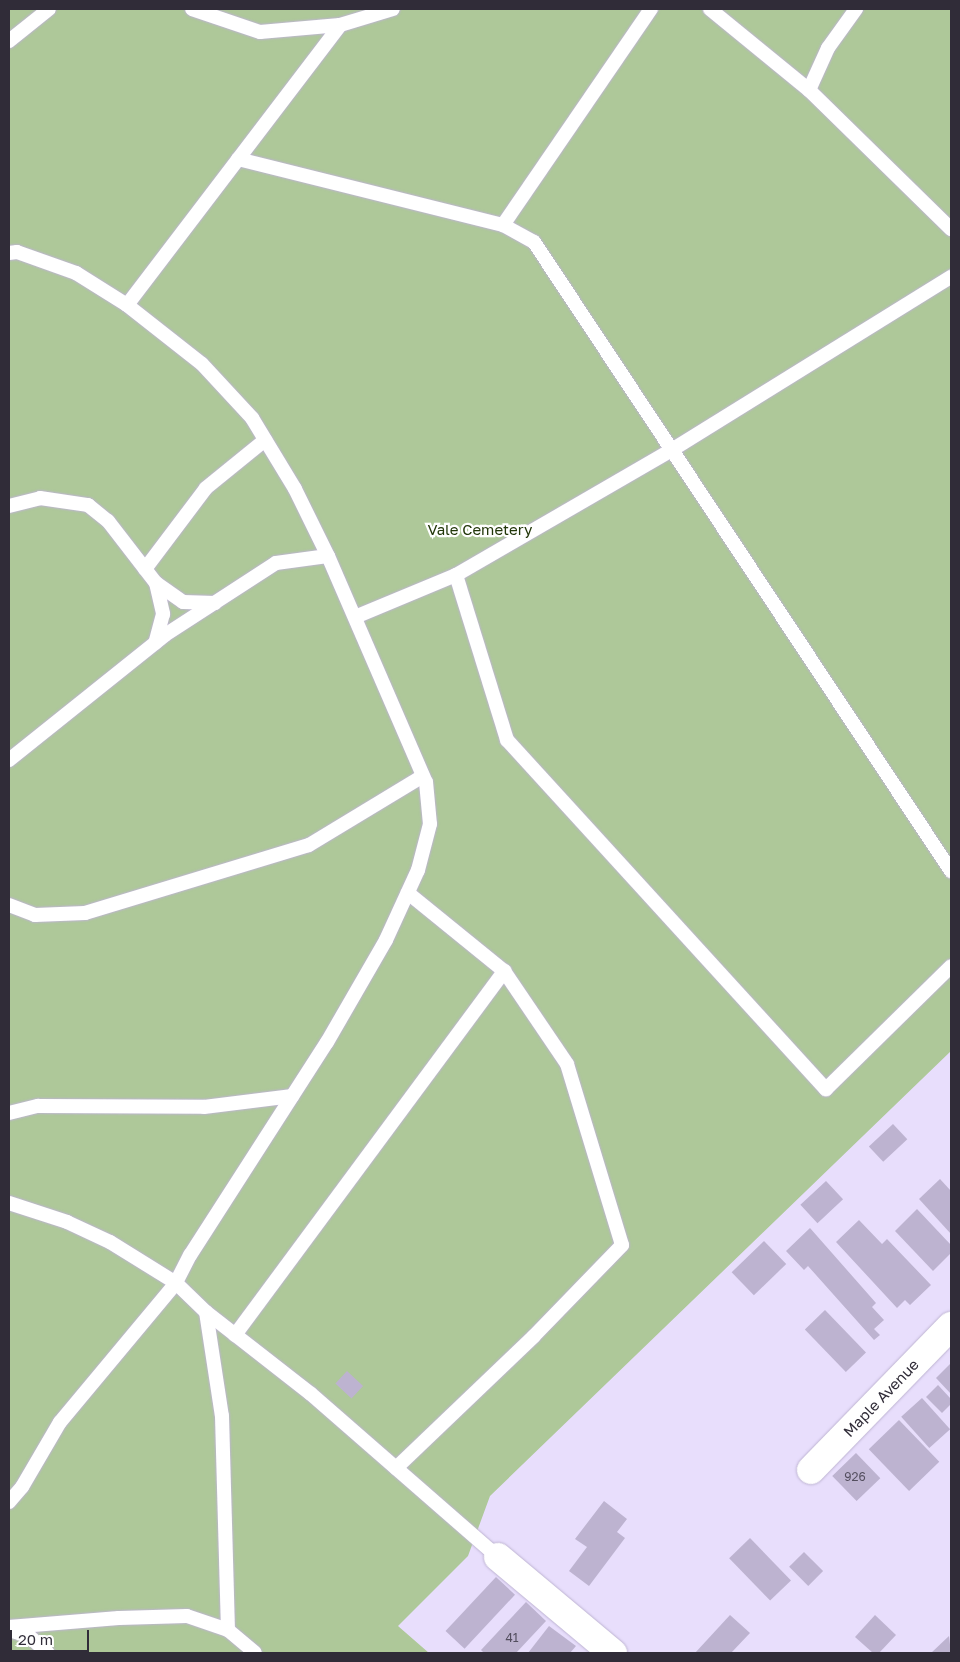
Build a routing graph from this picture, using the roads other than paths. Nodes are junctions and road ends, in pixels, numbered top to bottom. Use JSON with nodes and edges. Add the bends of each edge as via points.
{"nodes":[{"id":1,"x":49,"y":9,"type":"edge"},
{"id":2,"x":192,"y":9,"type":"edge"},
{"id":3,"x":393,"y":9,"type":"edge"},
{"id":4,"x":651,"y":9,"type":"edge"},
{"id":5,"x":710,"y":9,"type":"edge"},
{"id":6,"x":856,"y":9,"type":"edge"},
{"id":7,"x":340,"y":25,"type":"junction"},
{"id":8,"x":9,"y":41,"type":"edge"},
{"id":9,"x":809,"y":90,"type":"junction"},
{"id":10,"x":238,"y":159,"type":"junction"},
{"id":11,"x":503,"y":225,"type":"junction"},
{"id":12,"x":951,"y":229,"type":"edge"},
{"id":13,"x":9,"y":253,"type":"edge"},
{"id":14,"x":951,"y":277,"type":"edge"},
{"id":15,"x":127,"y":305,"type":"junction"},
{"id":16,"x":265,"y":440,"type":"junction"},
{"id":17,"x":670,"y":451,"type":"junction"},
{"id":18,"x":9,"y":506,"type":"edge"},
{"id":19,"x":328,"y":556,"type":"junction"},
{"id":20,"x":145,"y":569,"type":"junction"},
{"id":21,"x":456,"y":575,"type":"junction"},
{"id":22,"x":156,"y":583,"type":"junction"},
{"id":23,"x":215,"y":602,"type":"junction"},
{"id":24,"x":355,"y":617,"type":"junction"},
{"id":25,"x":155,"y":643,"type":"junction"},
{"id":26,"x":9,"y":760,"type":"edge"},
{"id":27,"x":423,"y":776,"type":"junction"},
{"id":28,"x":951,"y":871,"type":"edge"},
{"id":29,"x":408,"y":893,"type":"junction"},
{"id":30,"x":9,"y":905,"type":"edge"},
{"id":31,"x":951,"y":966,"type":"edge"},
{"id":32,"x":504,"y":971,"type":"junction"},
{"id":33,"x":292,"y":1096,"type":"junction"},
{"id":34,"x":9,"y":1113,"type":"edge"},
{"id":35,"x":9,"y":1203,"type":"edge"},
{"id":36,"x":176,"y":1283,"type":"junction"},
{"id":37,"x":206,"y":1312,"type":"junction"},
{"id":38,"x":951,"y":1326,"type":"edge"},
{"id":39,"x":235,"y":1335,"type":"junction"},
{"id":40,"x":396,"y":1468,"type":"junction"},
{"id":41,"x":811,"y":1470,"type":"dead end"},
{"id":42,"x":9,"y":1502,"type":"edge"},
{"id":43,"x":498,"y":1557,"type":"joint"},
{"id":44,"x":9,"y":1628,"type":"edge"},
{"id":45,"x":228,"y":1630,"type":"junction"},
{"id":46,"x":48,"y":1653,"type":"edge"},
{"id":47,"x":255,"y":1653,"type":"edge"},
{"id":48,"x":613,"y":1653,"type":"edge"}],
"edges":[{"from":1,"to":8,"type":"lane"},
{"from":2,"to":7,"type":"lane","via":[[260,32]]},
{"from":3,"to":7,"type":"lane"},
{"from":4,"to":11,"type":"lane"},
{"from":5,"to":9,"type":"lane"},
{"from":6,"to":9,"type":"lane","via":[[828,48]]},
{"from":7,"to":10,"type":"lane"},
{"from":9,"to":12,"type":"lane"},
{"from":10,"to":11,"type":"lane"},
{"from":10,"to":15,"type":"lane"},
{"from":11,"to":17,"type":"lane","via":[[534,242]]},
{"from":13,"to":15,"type":"lane","via":[[17,252],[76,273]]},
{"from":14,"to":17,"type":"lane"},
{"from":15,"to":16,"type":"lane","via":[[202,364],[252,418]]},
{"from":16,"to":19,"type":"lane","via":[[295,489]]},
{"from":16,"to":20,"type":"lane","via":[[206,488]]},
{"from":17,"to":21,"type":"lane"},
{"from":17,"to":28,"type":"lane"},
{"from":18,"to":20,"type":"lane","via":[[40,498],[88,505],[108,521]]},
{"from":19,"to":23,"type":"lane","via":[[276,563]]},
{"from":19,"to":24,"type":"lane"},
{"from":20,"to":22,"type":"lane"},
{"from":21,"to":24,"type":"lane"},
{"from":21,"to":31,"type":"lane","via":[[507,740],[826,1089]]},
{"from":22,"to":23,"type":"lane","via":[[183,602]]},
{"from":22,"to":25,"type":"lane","via":[[163,614]]},
{"from":23,"to":25,"type":"lane"},
{"from":24,"to":27,"type":"lane"},
{"from":25,"to":26,"type":"lane"},
{"from":27,"to":29,"type":"lane","via":[[430,824],[418,870]]},
{"from":27,"to":30,"type":"lane","via":[[309,845],[85,913],[35,915]]},
{"from":29,"to":32,"type":"lane"},
{"from":29,"to":33,"type":"lane","via":[[386,940]]},
{"from":32,"to":39,"type":"lane"},
{"from":32,"to":40,"type":"lane","via":[[568,1064],[622,1245],[533,1337]]},
{"from":33,"to":34,"type":"lane","via":[[204,1106],[38,1106]]},
{"from":33,"to":36,"type":"lane","via":[[190,1255]]},
{"from":35,"to":36,"type":"lane","via":[[67,1222],[110,1242]]},
{"from":36,"to":37,"type":"lane"},
{"from":36,"to":42,"type":"lane","via":[[60,1422],[22,1487]]},
{"from":37,"to":39,"type":"lane"},
{"from":37,"to":45,"type":"lane","via":[[222,1416]]},
{"from":38,"to":41,"type":"street","name":"Maple Avenue"},
{"from":39,"to":40,"type":"lane","via":[[311,1394]]},
{"from":40,"to":43,"type":"lane"},
{"from":43,"to":48,"type":"street"},
{"from":44,"to":45,"type":"lane","via":[[187,1616]]},
{"from":44,"to":46,"type":"lane","via":[[29,1636]]},
{"from":45,"to":47,"type":"lane"}]}
